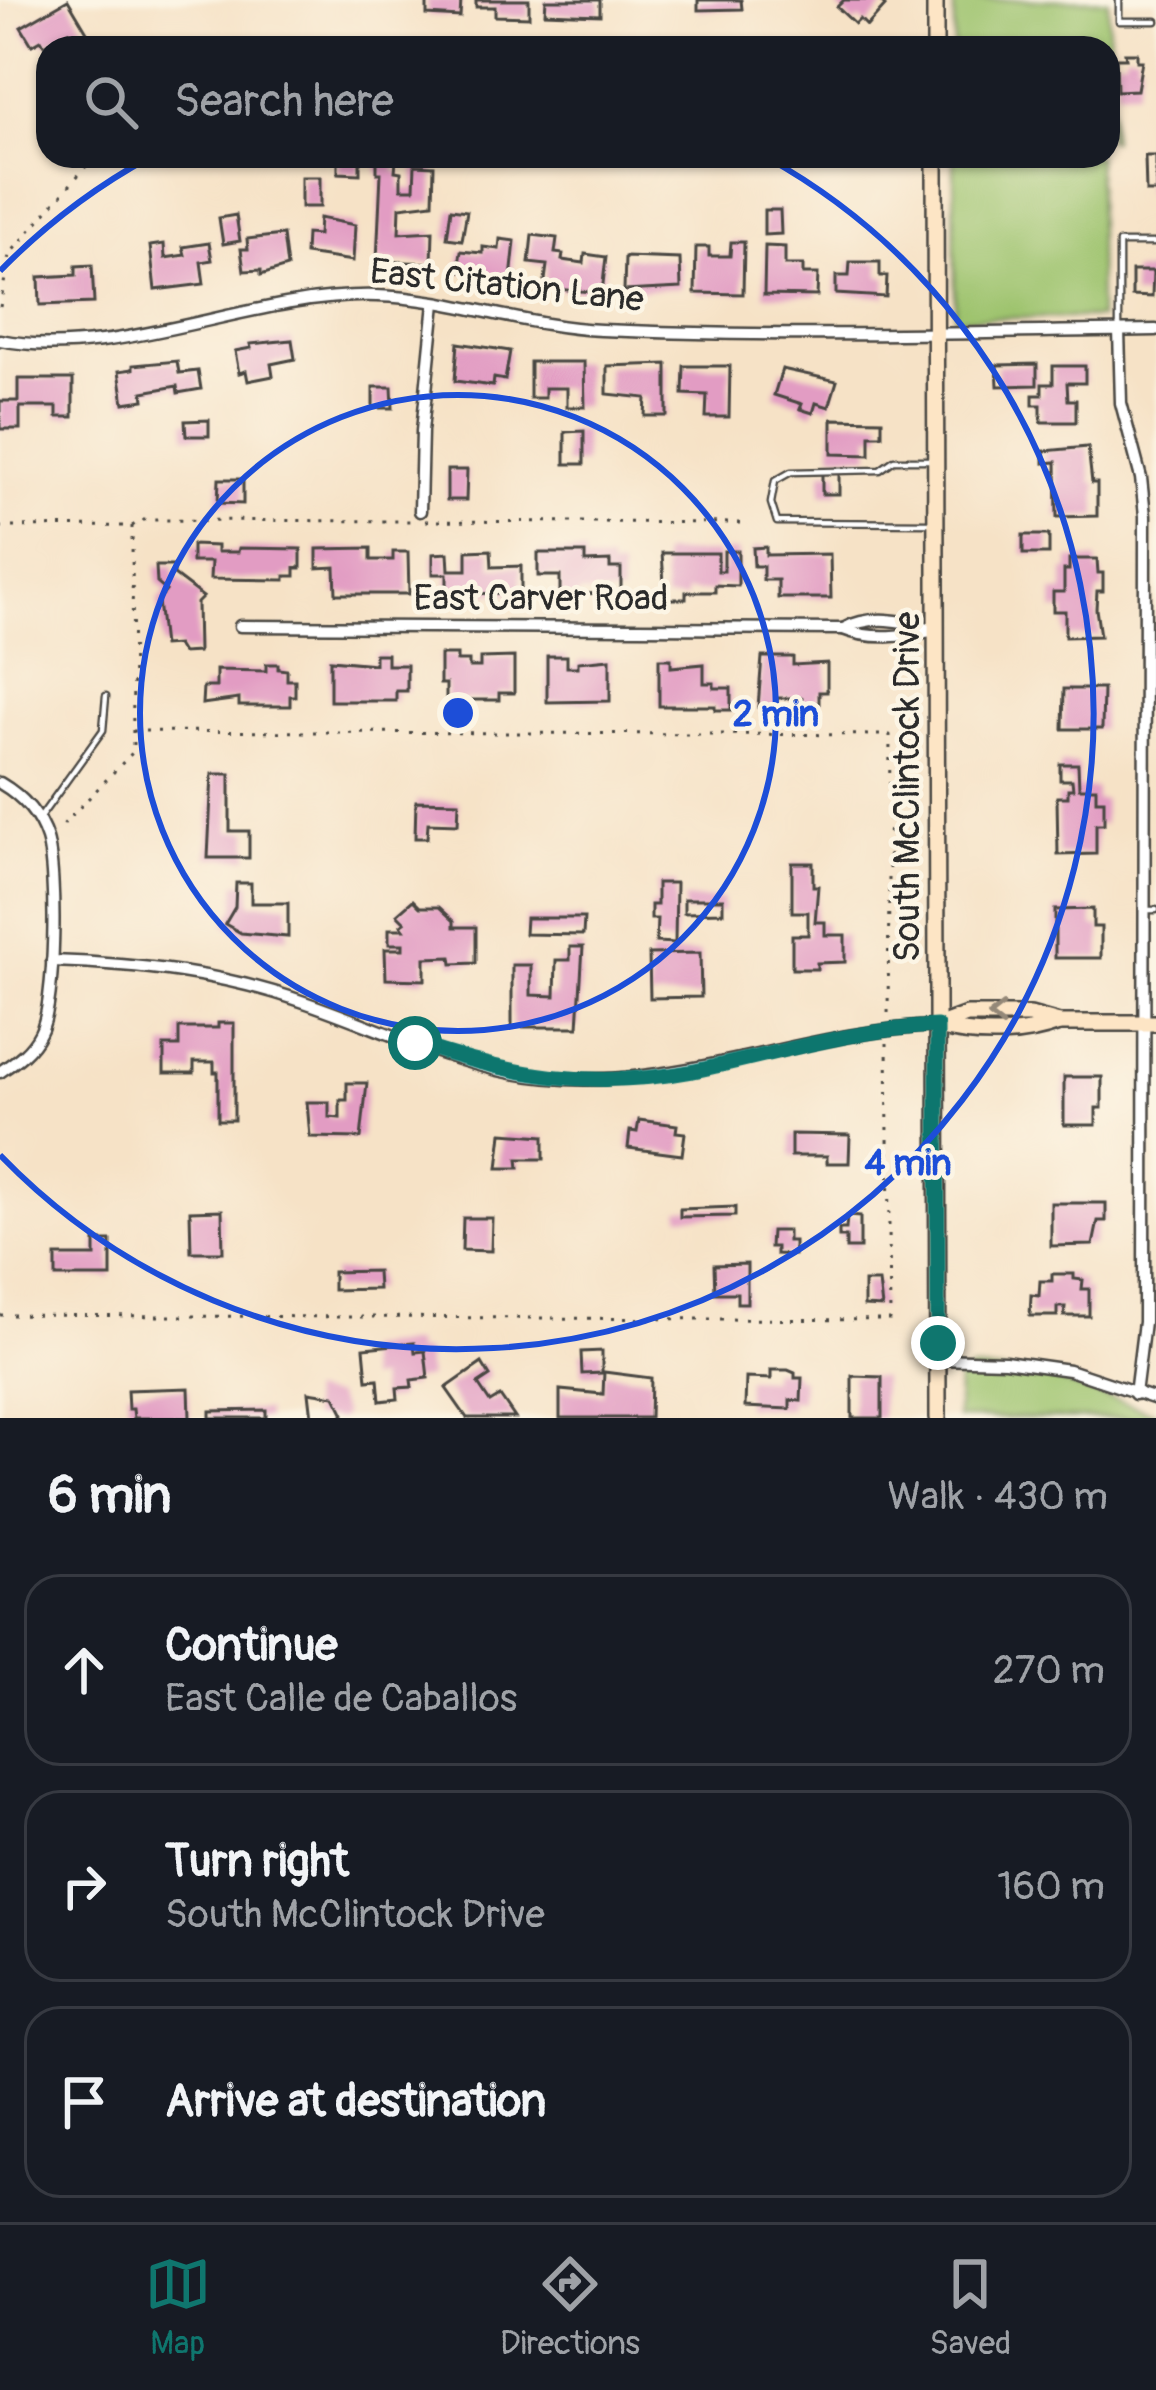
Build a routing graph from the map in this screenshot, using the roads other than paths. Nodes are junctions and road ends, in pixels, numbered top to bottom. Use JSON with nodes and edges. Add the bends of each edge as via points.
{"nodes":[{"id":1,"x":935,"y":0,"type":"edge"},
{"id":2,"x":1119,"y":0,"type":"edge"},
{"id":3,"x":1156,"y":21,"type":"edge"},
{"id":4,"x":935,"y":36,"type":"edge"},
{"id":5,"x":935,"y":168,"type":"edge"},
{"id":6,"x":1156,"y":243,"type":"edge"},
{"id":7,"x":435,"y":302,"type":"junction"},
{"id":8,"x":1156,"y":330,"type":"edge"},
{"id":9,"x":1119,"y":331,"type":"junction"},
{"id":10,"x":935,"y":334,"type":"junction"},
{"id":11,"x":0,"y":340,"type":"edge"},
{"id":12,"x":935,"y":460,"type":"junction"},
{"id":13,"x":420,"y":511,"type":"dead end"},
{"id":14,"x":936,"y":523,"type":"junction"},
{"id":15,"x":1149,"y":528,"type":"edge"},
{"id":16,"x":1149,"y":617,"type":"edge"},
{"id":17,"x":240,"y":626,"type":"dead end"},
{"id":18,"x":936,"y":630,"type":"junction"},
{"id":19,"x":106,"y":696,"type":"dead end"},
{"id":20,"x":1149,"y":705,"type":"edge"},
{"id":21,"x":0,"y":783,"type":"edge"},
{"id":22,"x":1150,"y":811,"type":"edge"},
{"id":23,"x":39,"y":819,"type":"junction"},
{"id":24,"x":1150,"y":910,"type":"edge"},
{"id":25,"x":52,"y":961,"type":"junction"},
{"id":26,"x":1150,"y":1023,"type":"edge"},
{"id":27,"x":937,"y":1026,"type":"junction"},
{"id":28,"x":0,"y":1072,"type":"edge"},
{"id":29,"x":1149,"y":1233,"type":"edge"},
{"id":30,"x":1150,"y":1322,"type":"edge"},
{"id":31,"x":938,"y":1360,"type":"junction"},
{"id":32,"x":1136,"y":1394,"type":"junction"},
{"id":33,"x":1156,"y":1399,"type":"edge"},
{"id":34,"x":938,"y":1418,"type":"edge"}],
"edges":[{"from":1,"to":4,"type":"main road"},
{"from":2,"to":3,"type":"lane","via":[[1119,21]]},
{"from":5,"to":10,"type":"main road","name":"South McClintock Drive"},
{"from":6,"to":9,"type":"lane","via":[[1119,244]]},
{"from":7,"to":10,"type":"street","name":"East Citation Lane","via":[[595,330]]},
{"from":7,"to":11,"type":"street","name":"East Citation Lane","via":[[316,298],[76,344]]},
{"from":7,"to":13,"type":"street"},
{"from":8,"to":9,"type":"street","name":"East Citation Lane"},
{"from":9,"to":10,"type":"street","name":"East Citation Lane"},
{"from":9,"to":15,"type":"street","via":[[1121,404]]},
{"from":10,"to":12,"type":"main road","name":"South McClintock Drive"},
{"from":12,"to":14,"type":"main road","name":"South McClintock Drive"},
{"from":12,"to":14,"type":"lane","via":[[791,472],[775,481],[771,503],[777,522]]},
{"from":14,"to":18,"type":"main road","name":"South McClintock Drive"},
{"from":15,"to":16,"type":"street"},
{"from":16,"to":20,"type":"street"},
{"from":17,"to":18,"type":"street","name":"East Carver Road","via":[[843,629],[859,620]]},
{"from":18,"to":27,"type":"main road","name":"South McClintock Drive"},
{"from":19,"to":23,"type":"lane","via":[[103,730]]},
{"from":20,"to":22,"type":"street"},
{"from":21,"to":23,"type":"street"},
{"from":22,"to":24,"type":"street"},
{"from":23,"to":25,"type":"street","via":[[48,841]]},
{"from":24,"to":26,"type":"street"},
{"from":25,"to":27,"type":"street","via":[[224,978],[511,1073],[595,1081]]},
{"from":25,"to":28,"type":"street","via":[[38,1037]]},
{"from":26,"to":27,"type":"main road","via":[[968,1015]]},
{"from":26,"to":29,"type":"street"},
{"from":27,"to":31,"type":"main road","name":"South McClintock Drive"},
{"from":29,"to":30,"type":"street"},
{"from":30,"to":32,"type":"street"},
{"from":31,"to":32,"type":"street","via":[[1069,1370]]},
{"from":31,"to":34,"type":"main road","name":"South McClintock Drive"},
{"from":32,"to":33,"type":"street"}]}
